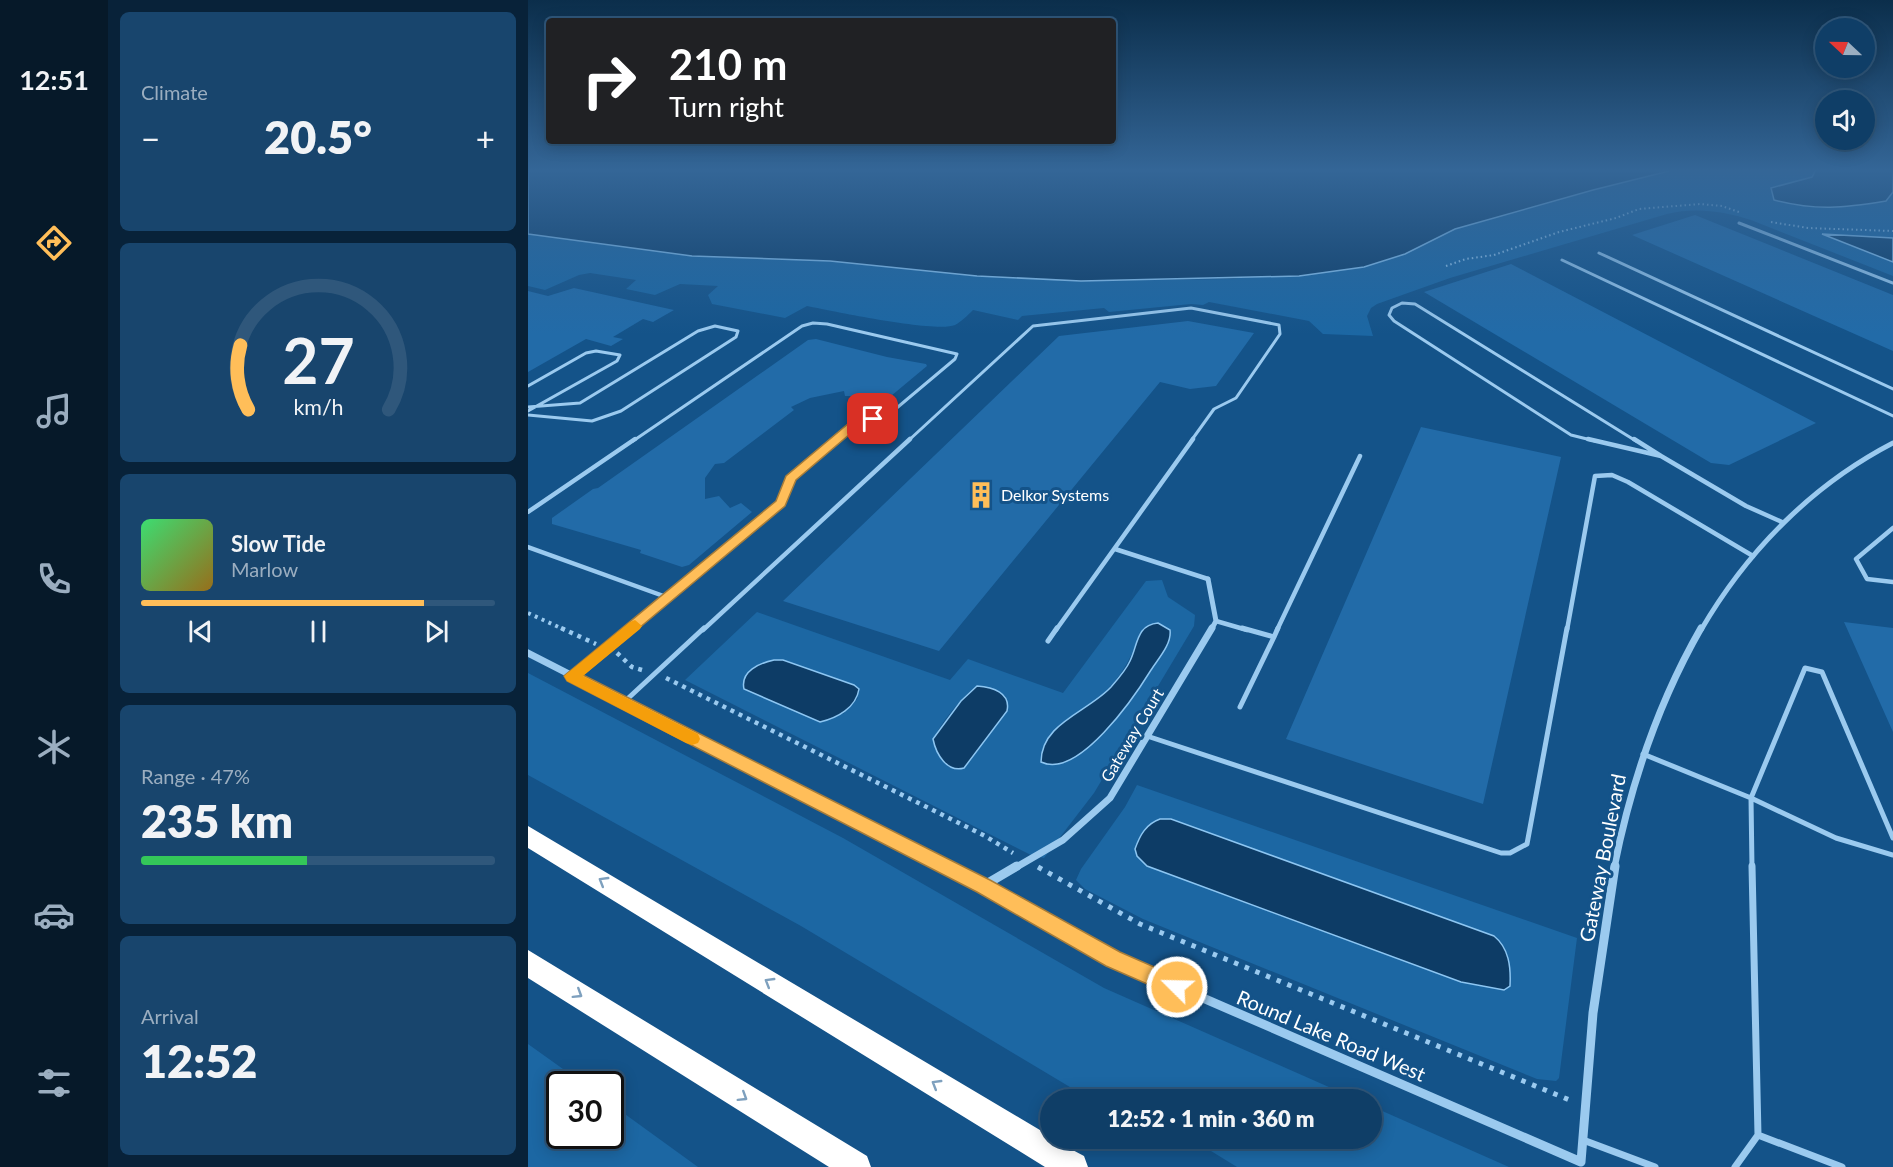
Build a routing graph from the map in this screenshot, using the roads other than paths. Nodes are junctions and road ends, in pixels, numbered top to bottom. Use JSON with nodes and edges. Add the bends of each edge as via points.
{"nodes":[{"id":1,"x":1743,"y":224,"type":"edge"},
{"id":2,"x":1599,"y":253,"type":"dead end"},
{"id":3,"x":1562,"y":260,"type":"dead end"},
{"id":4,"x":1893,"y":283,"type":"edge"},
{"id":5,"x":528,"y":386,"type":"edge"},
{"id":6,"x":1893,"y":389,"type":"edge"},
{"id":7,"x":529,"y":410,"type":"edge"},
{"id":8,"x":1893,"y":416,"type":"edge"},
{"id":9,"x":1891,"y":446,"type":"edge"},
{"id":10,"x":1360,"y":456,"type":"dead end"},
{"id":11,"x":1660,"y":456,"type":"junction"},
{"id":12,"x":528,"y":512,"type":"edge"},
{"id":13,"x":1782,"y":522,"type":"junction"},
{"id":14,"x":1893,"y":528,"type":"edge"},
{"id":15,"x":528,"y":547,"type":"edge"},
{"id":16,"x":1115,"y":549,"type":"junction"},
{"id":17,"x":1753,"y":556,"type":"junction"},
{"id":18,"x":1209,"y":579,"type":"joint"},
{"id":19,"x":1893,"y":582,"type":"edge"},
{"id":20,"x":669,"y":598,"type":"junction"},
{"id":21,"x":1216,"y":621,"type":"junction"},
{"id":22,"x":1274,"y":637,"type":"junction"},
{"id":23,"x":1048,"y":641,"type":"dead end"},
{"id":24,"x":528,"y":653,"type":"edge"},
{"id":25,"x":572,"y":676,"type":"junction"},
{"id":26,"x":623,"y":704,"type":"junction"},
{"id":27,"x":1240,"y":707,"type":"dead end"},
{"id":28,"x":1147,"y":736,"type":"junction"},
{"id":29,"x":1643,"y":754,"type":"junction"},
{"id":30,"x":1751,"y":798,"type":"junction"},
{"id":31,"x":528,"y":836,"type":"edge"},
{"id":32,"x":1893,"y":838,"type":"edge"},
{"id":33,"x":1893,"y":855,"type":"edge"},
{"id":34,"x":983,"y":886,"type":"junction"},
{"id":35,"x":528,"y":963,"type":"edge"},
{"id":36,"x":986,"y":1114,"type":"junction"},
{"id":37,"x":1758,"y":1135,"type":"junction"},
{"id":38,"x":1583,"y":1140,"type":"junction"},
{"id":39,"x":1581,"y":1162,"type":"joint"},
{"id":40,"x":856,"y":1167,"type":"edge"},
{"id":41,"x":1073,"y":1167,"type":"edge"},
{"id":42,"x":1091,"y":1167,"type":"edge"},
{"id":43,"x":1655,"y":1167,"type":"edge"},
{"id":44,"x":1735,"y":1167,"type":"edge"},
{"id":45,"x":1842,"y":1167,"type":"edge"}],
"edges":[{"from":1,"to":4,"type":"lane"},
{"from":2,"to":6,"type":"lane"},
{"from":3,"to":8,"type":"lane"},
{"from":5,"to":7,"type":"lane","via":[[586,352],[620,355],[617,361]]},
{"from":7,"to":7,"type":"lane","via":[[580,403],[698,331],[715,326],[738,331],[736,337],[606,418],[592,421]]},
{"from":9,"to":13,"type":"street","name":"Gateway Boulevard","via":[[1816,492]]},
{"from":10,"to":22,"type":"lane"},
{"from":11,"to":11,"type":"lane","via":[[1415,304],[1402,303],[1392,308],[1389,315],[1394,321],[1571,435]]},
{"from":11,"to":13,"type":"lane","via":[[1746,506]]},
{"from":12,"to":20,"type":"lane","via":[[802,326],[827,324],[957,354],[886,417],[859,421],[808,464],[791,479],[781,503]]},
{"from":13,"to":17,"type":"street","name":"Gateway Boulevard"},
{"from":14,"to":19,"type":"lane","via":[[1856,559],[1867,579]]},
{"from":15,"to":20,"type":"lane"},
{"from":16,"to":18,"type":"lane"},
{"from":16,"to":23,"type":"lane"},
{"from":16,"to":26,"type":"lane","via":[[1214,409],[1236,398],[1280,334],[1279,325],[1191,308],[1033,326]]},
{"from":17,"to":28,"type":"lane","via":[[1628,482],[1612,475],[1595,476],[1527,844],[1510,853]]},
{"from":17,"to":29,"type":"street","name":"Gateway Boulevard","via":[[1717,603],[1677,669]]},
{"from":18,"to":21,"type":"street"},
{"from":20,"to":25,"type":"lane"},
{"from":21,"to":22,"type":"lane"},
{"from":21,"to":28,"type":"street","name":"Gateway Court"},
{"from":22,"to":27,"type":"lane"},
{"from":24,"to":25,"type":"street","name":"Round Lake Road West"},
{"from":25,"to":26,"type":"street","name":"Round Lake Road West"},
{"from":26,"to":34,"type":"street","name":"Round Lake Road West"},
{"from":28,"to":34,"type":"street","name":"Gateway Court","via":[[1110,798],[1063,840]]},
{"from":29,"to":30,"type":"lane"},
{"from":29,"to":38,"type":"street","name":"Gateway Boulevard","via":[[1629,795],[1605,922]]},
{"from":30,"to":32,"type":"lane","via":[[1805,668],[1822,672]]},
{"from":30,"to":33,"type":"lane","via":[[1836,838]]},
{"from":30,"to":37,"type":"lane"},
{"from":36,"to":31,"type":"highway","one_way":true},
{"from":34,"to":39,"type":"street","name":"Round Lake Road West","via":[[1113,959]]},
{"from":35,"to":40,"type":"highway","one_way":true},
{"from":36,"to":41,"type":"highway"},
{"from":36,"to":42,"type":"highway"},
{"from":37,"to":44,"type":"lane"},
{"from":37,"to":45,"type":"lane"},
{"from":38,"to":39,"type":"street","name":"Gateway Boulevard"},
{"from":38,"to":43,"type":"lane"}]}
